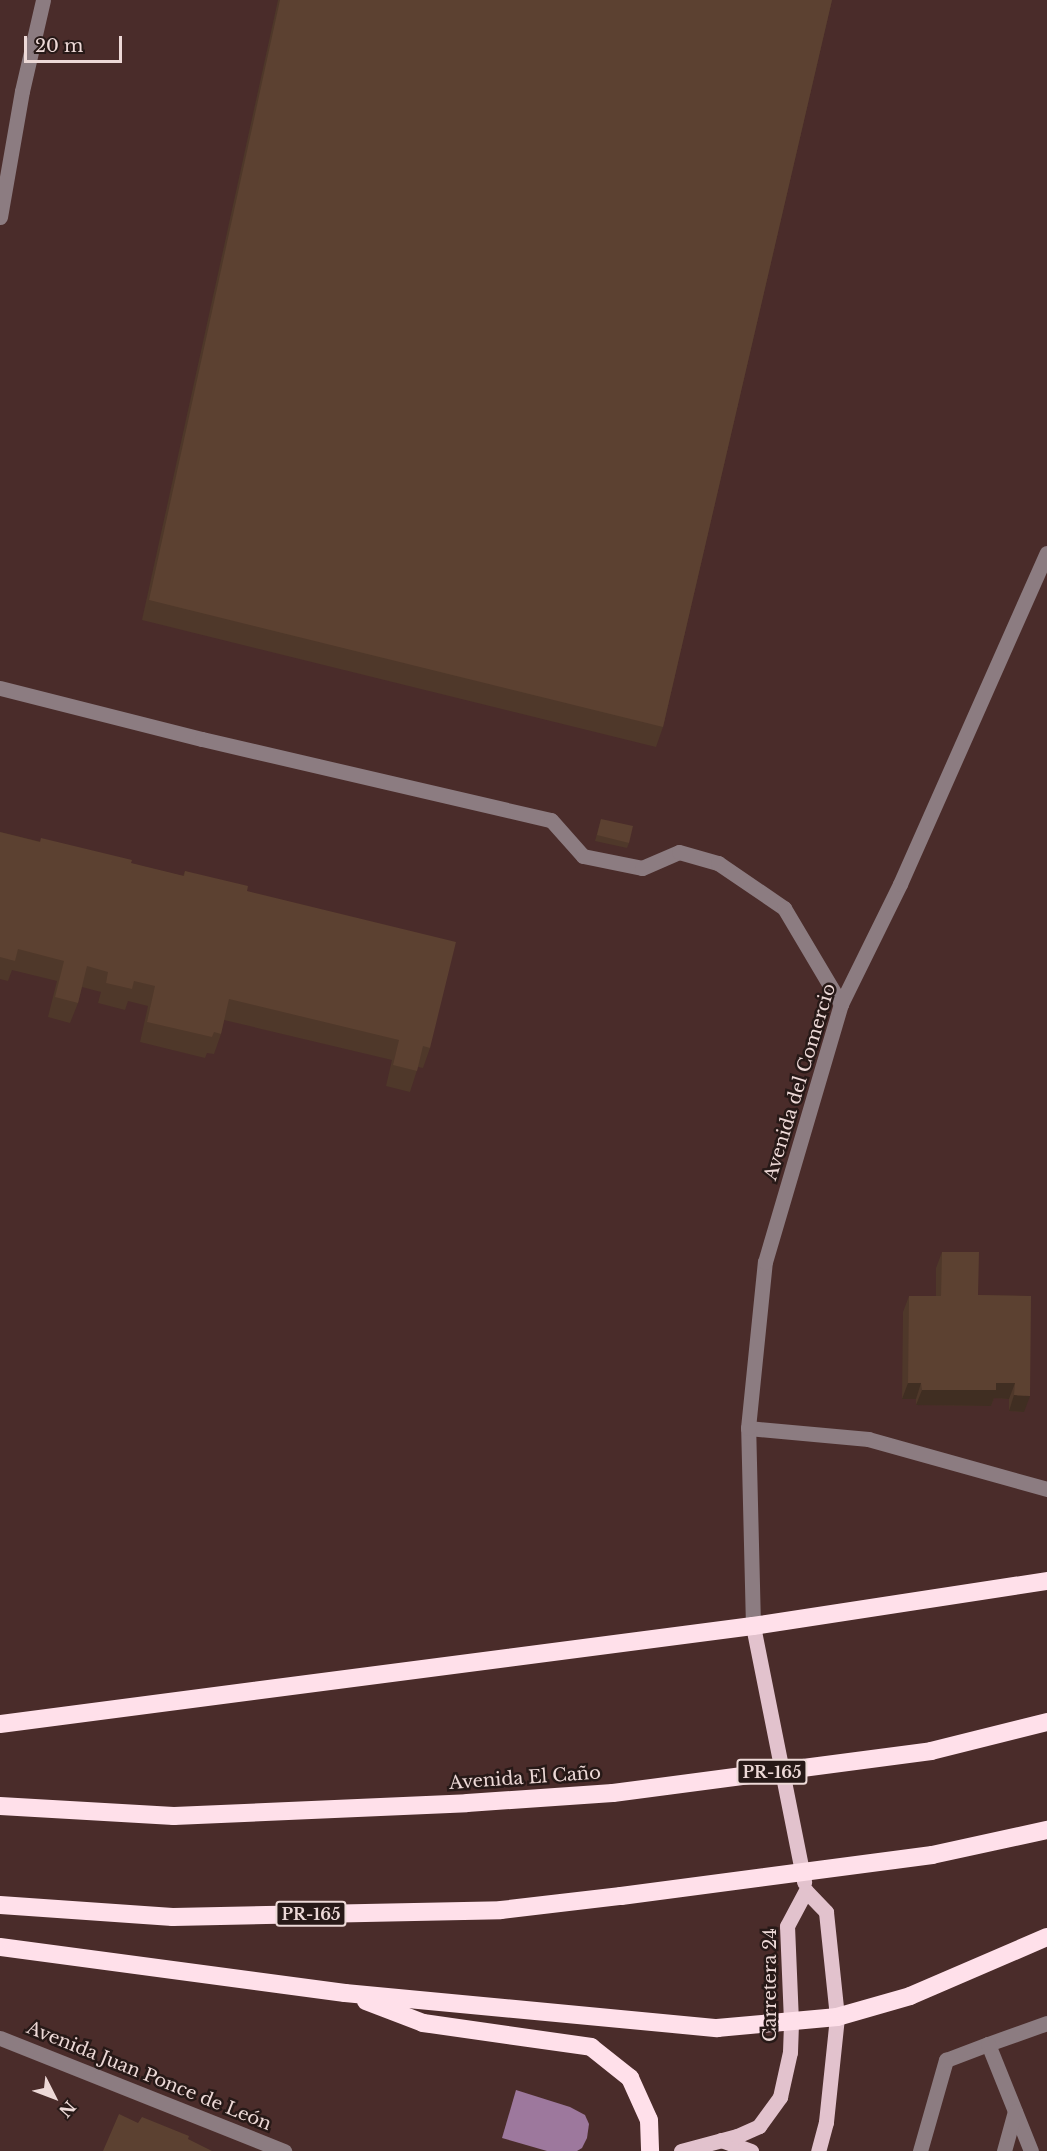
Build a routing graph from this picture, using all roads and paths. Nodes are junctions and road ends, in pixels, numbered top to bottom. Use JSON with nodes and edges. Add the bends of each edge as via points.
{"nodes":[{"id":1,"x":43,"y":0,"type":"edge"},
{"id":2,"x":0,"y":217,"type":"edge"},
{"id":3,"x":1047,"y":553,"type":"edge"},
{"id":4,"x":0,"y":688,"type":"edge"},
{"id":5,"x":841,"y":1004,"type":"junction"},
{"id":6,"x":748,"y":1428,"type":"junction"},
{"id":7,"x":1047,"y":1489,"type":"edge"},
{"id":8,"x":1047,"y":1581,"type":"edge"},
{"id":9,"x":753,"y":1626,"type":"junction"},
{"id":10,"x":1047,"y":1722,"type":"edge"},
{"id":11,"x":0,"y":1724,"type":"edge"},
{"id":12,"x":0,"y":1806,"type":"edge"},
{"id":13,"x":1047,"y":1830,"type":"edge"},
{"id":14,"x":806,"y":1891,"type":"junction"},
{"id":15,"x":0,"y":1905,"type":"edge"},
{"id":16,"x":1047,"y":1937,"type":"edge"},
{"id":17,"x":0,"y":1947,"type":"edge"},
{"id":18,"x":345,"y":1993,"type":"junction"},
{"id":19,"x":837,"y":2016,"type":"junction"},
{"id":20,"x":791,"y":2021,"type":"junction"},
{"id":21,"x":1047,"y":2023,"type":"edge"},
{"id":22,"x":0,"y":2038,"type":"edge"},
{"id":23,"x":988,"y":2044,"type":"junction"},
{"id":24,"x":1015,"y":2111,"type":"junction"},
{"id":25,"x":721,"y":2140,"type":"junction"},
{"id":26,"x":284,"y":2151,"type":"edge"},
{"id":27,"x":650,"y":2151,"type":"edge"},
{"id":28,"x":681,"y":2151,"type":"edge"},
{"id":29,"x":751,"y":2151,"type":"edge"},
{"id":30,"x":818,"y":2151,"type":"edge"},
{"id":31,"x":920,"y":2151,"type":"edge"},
{"id":32,"x":1004,"y":2151,"type":"edge"},
{"id":33,"x":1031,"y":2151,"type":"edge"}],
"edges":[{"from":1,"to":2,"type":"street"},
{"from":3,"to":5,"type":"street","name":"Avenida del Comercio","via":[[900,884]]},
{"from":4,"to":5,"type":"street","via":[[551,820],[583,856],[642,868],[679,852],[718,863],[784,908]]},
{"from":5,"to":6,"type":"street","name":"Avenida del Comercio","via":[[765,1262]]},
{"from":6,"to":7,"type":"street","via":[[868,1438]]},
{"from":6,"to":9,"type":"street","name":"Avenida del Comercio"},
{"from":8,"to":9,"type":"highway"},
{"from":9,"to":11,"type":"highway"},
{"from":9,"to":14,"type":"main road"},
{"from":10,"to":12,"type":"highway","name":"Avenida El Caño","number":"PR-165","bridge":true,"via":[[931,1751],[613,1793],[174,1816]]},
{"from":13,"to":15,"type":"highway","number":"PR-165","bridge":true,"via":[[932,1855],[501,1910],[184,1917]]},
{"from":14,"to":19,"type":"main road","via":[[826,1912]]},
{"from":14,"to":20,"type":"main road","name":"Carretera 24","via":[[787,1926]]},
{"from":16,"to":19,"type":"highway","via":[[910,1996]]},
{"from":17,"to":18,"type":"highway"},
{"from":18,"to":20,"type":"highway","via":[[717,2028]]},
{"from":18,"to":27,"type":"highway","via":[[423,2023],[591,2047],[630,2078],[649,2120]]},
{"from":19,"to":20,"type":"highway"},
{"from":19,"to":30,"type":"main road","via":[[826,2122]]},
{"from":20,"to":25,"type":"main road","name":"Carretera 24","via":[[790,2052],[780,2097],[759,2126]]},
{"from":21,"to":23,"type":"street"},
{"from":22,"to":26,"type":"street","name":"Avenida Juan Ponce de León"},
{"from":23,"to":24,"type":"street"},
{"from":23,"to":31,"type":"street","via":[[946,2060]]},
{"from":24,"to":32,"type":"street"},
{"from":24,"to":33,"type":"street"},
{"from":25,"to":28,"type":"main road"},
{"from":25,"to":29,"type":"main road"}]}
